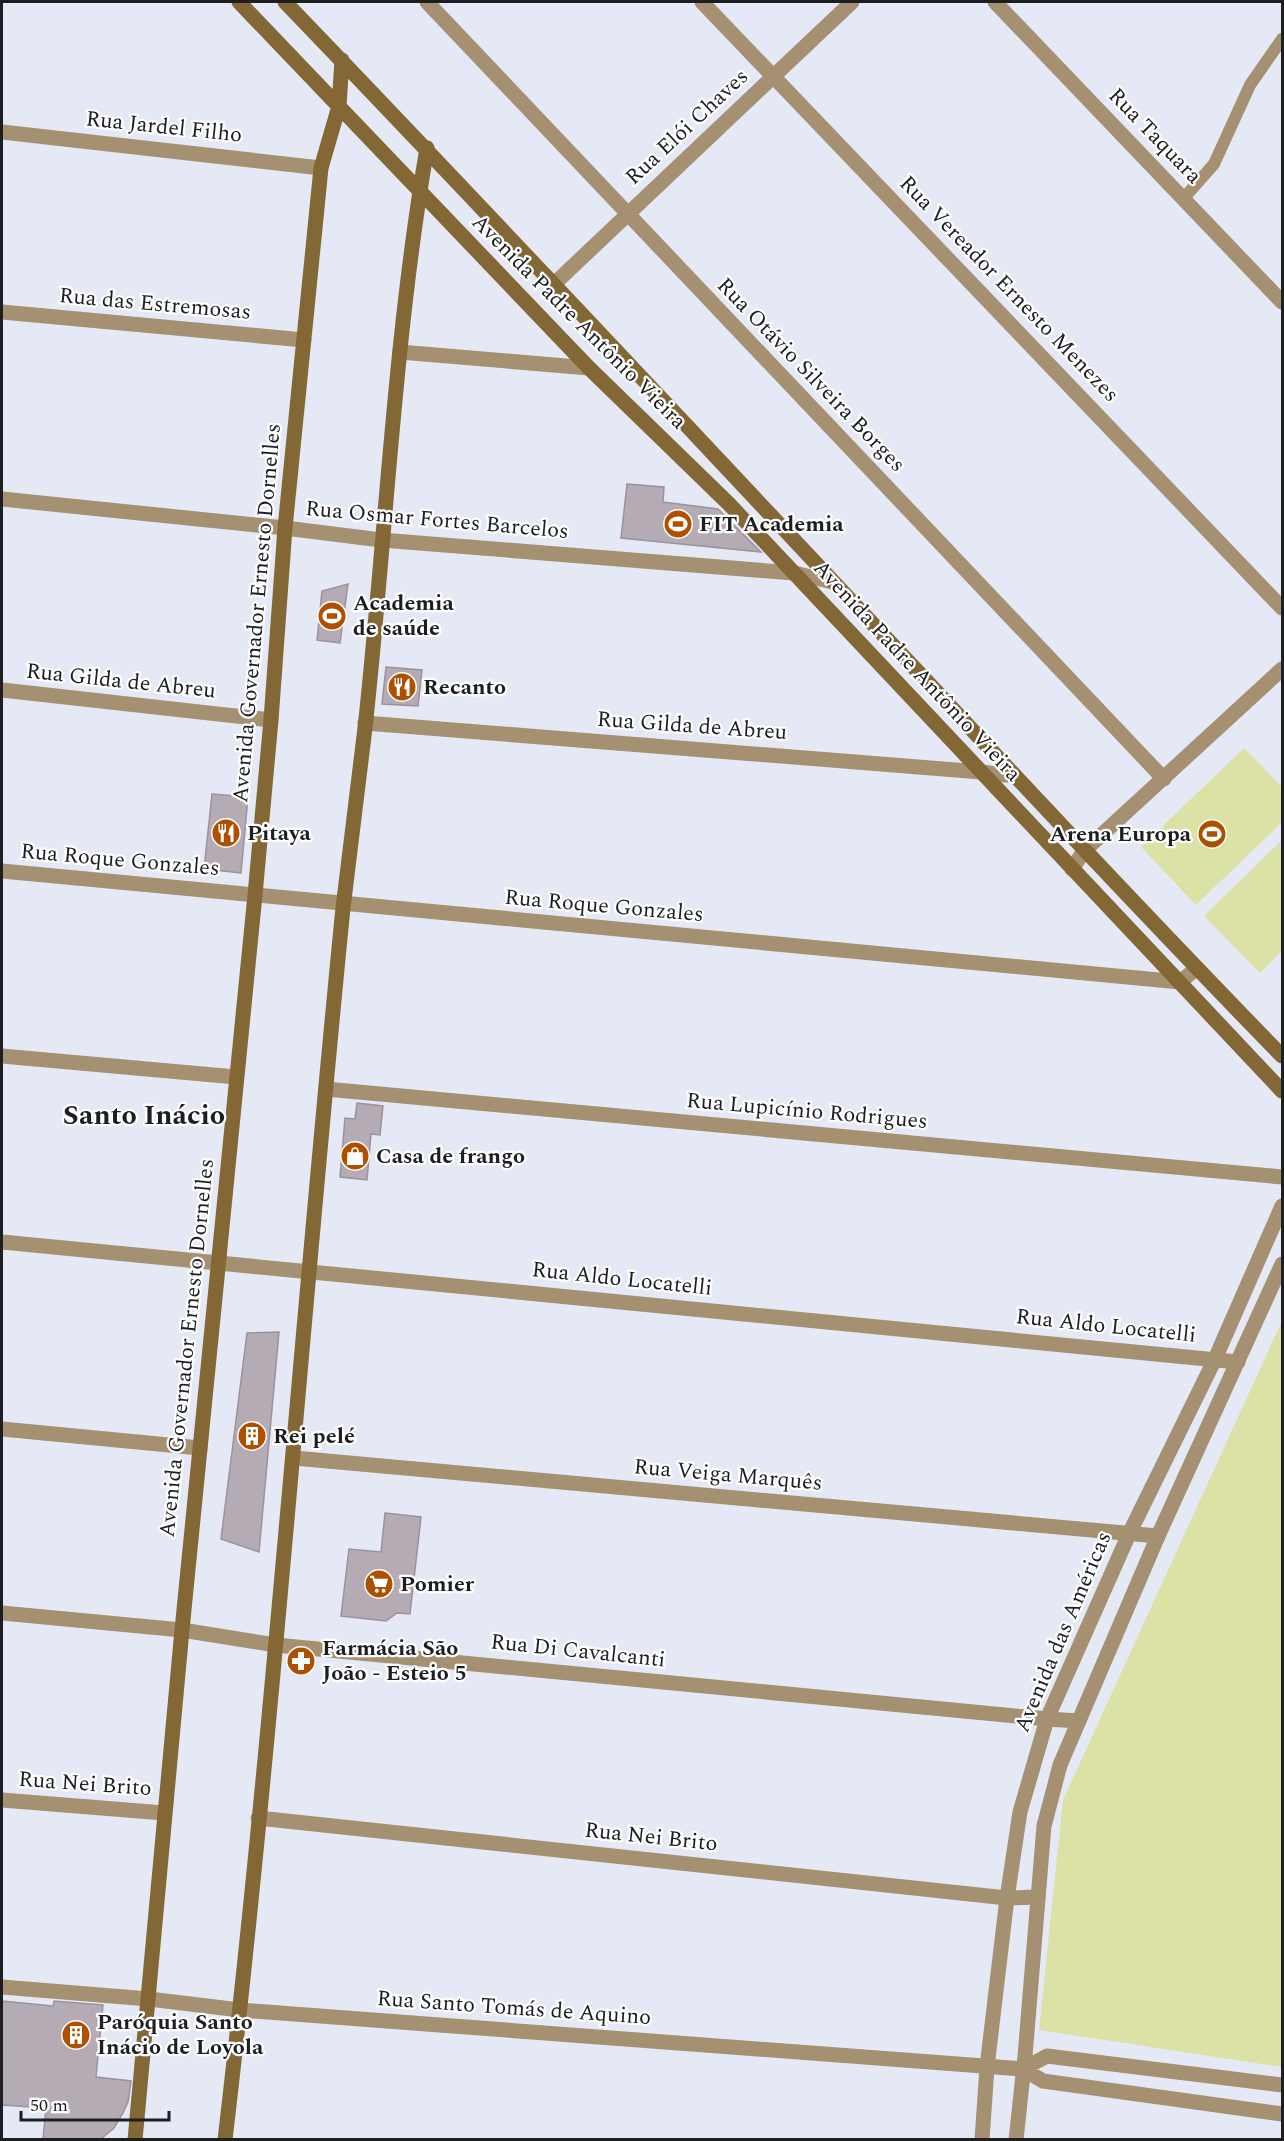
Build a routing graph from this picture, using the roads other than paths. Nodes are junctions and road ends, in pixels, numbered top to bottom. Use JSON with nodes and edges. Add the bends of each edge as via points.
{"nodes":[{"id":1,"x":239,"y":2,"type":"edge"},
{"id":2,"x":285,"y":2,"type":"edge"},
{"id":3,"x":427,"y":2,"type":"edge"},
{"id":4,"x":702,"y":2,"type":"edge"},
{"id":5,"x":852,"y":2,"type":"edge"},
{"id":6,"x":995,"y":2,"type":"edge"},
{"id":7,"x":1282,"y":39,"type":"edge"},
{"id":8,"x":342,"y":60,"type":"junction"},
{"id":9,"x":774,"y":76,"type":"junction"},
{"id":10,"x":339,"y":106,"type":"junction"},
{"id":11,"x":2,"y":132,"type":"edge"},
{"id":12,"x":427,"y":148,"type":"junction"},
{"id":13,"x":321,"y":168,"type":"junction"},
{"id":14,"x":420,"y":191,"type":"junction"},
{"id":15,"x":1184,"y":198,"type":"junction"},
{"id":16,"x":627,"y":214,"type":"junction"},
{"id":17,"x":553,"y":285,"type":"junction"},
{"id":18,"x":1282,"y":302,"type":"edge"},
{"id":19,"x":2,"y":312,"type":"edge"},
{"id":20,"x":304,"y":340,"type":"junction"},
{"id":21,"x":400,"y":352,"type":"junction"},
{"id":22,"x":589,"y":368,"type":"junction"},
{"id":23,"x":2,"y":500,"type":"edge"},
{"id":24,"x":285,"y":528,"type":"junction"},
{"id":25,"x":381,"y":540,"type":"junction"},
{"id":26,"x":794,"y":573,"type":"junction"},
{"id":27,"x":833,"y":582,"type":"junction"},
{"id":28,"x":1282,"y":608,"type":"edge"},
{"id":29,"x":1282,"y":669,"type":"edge"},
{"id":30,"x":2,"y":690,"type":"edge"},
{"id":31,"x":271,"y":720,"type":"junction"},
{"id":32,"x":365,"y":723,"type":"junction"},
{"id":33,"x":981,"y":772,"type":"junction"},
{"id":34,"x":1015,"y":776,"type":"junction"},
{"id":35,"x":1164,"y":779,"type":"junction"},
{"id":36,"x":1084,"y":851,"type":"junction"},
{"id":37,"x":1072,"y":869,"type":"junction"},
{"id":38,"x":2,"y":871,"type":"edge"},
{"id":39,"x":255,"y":895,"type":"junction"},
{"id":40,"x":344,"y":904,"type":"junction"},
{"id":41,"x":1197,"y":968,"type":"junction"},
{"id":42,"x":1180,"y":982,"type":"junction"},
{"id":43,"x":2,"y":1056,"type":"edge"},
{"id":44,"x":1282,"y":1056,"type":"edge"},
{"id":45,"x":236,"y":1077,"type":"junction"},
{"id":46,"x":326,"y":1089,"type":"junction"},
{"id":47,"x":1282,"y":1091,"type":"edge"},
{"id":48,"x":1282,"y":1178,"type":"edge"},
{"id":49,"x":1282,"y":1206,"type":"edge"},
{"id":50,"x":2,"y":1242,"type":"edge"},
{"id":51,"x":217,"y":1262,"type":"junction"},
{"id":52,"x":1282,"y":1264,"type":"edge"},
{"id":53,"x":310,"y":1271,"type":"junction"},
{"id":54,"x":1215,"y":1359,"type":"junction"},
{"id":55,"x":1238,"y":1362,"type":"junction"},
{"id":56,"x":2,"y":1429,"type":"edge"},
{"id":57,"x":200,"y":1448,"type":"junction"},
{"id":58,"x":294,"y":1458,"type":"junction"},
{"id":59,"x":1129,"y":1534,"type":"junction"},
{"id":60,"x":1158,"y":1536,"type":"junction"},
{"id":61,"x":2,"y":1613,"type":"edge"},
{"id":62,"x":182,"y":1630,"type":"junction"},
{"id":63,"x":276,"y":1645,"type":"junction"},
{"id":64,"x":1047,"y":1719,"type":"junction"},
{"id":65,"x":1079,"y":1721,"type":"junction"},
{"id":66,"x":2,"y":1800,"type":"edge"},
{"id":67,"x":165,"y":1813,"type":"junction"},
{"id":68,"x":258,"y":1818,"type":"junction"},
{"id":69,"x":1038,"y":1897,"type":"junction"},
{"id":70,"x":1007,"y":1898,"type":"junction"},
{"id":71,"x":2,"y":1987,"type":"edge"},
{"id":72,"x":149,"y":1999,"type":"junction"},
{"id":73,"x":240,"y":2010,"type":"junction"},
{"id":74,"x":987,"y":2067,"type":"junction"},
{"id":75,"x":1023,"y":2069,"type":"junction"},
{"id":76,"x":1282,"y":2085,"type":"edge"},
{"id":77,"x":1282,"y":2114,"type":"edge"},
{"id":78,"x":135,"y":2139,"type":"edge"},
{"id":79,"x":225,"y":2139,"type":"edge"},
{"id":80,"x":982,"y":2139,"type":"edge"},
{"id":81,"x":1016,"y":2139,"type":"edge"}],
"edges":[{"from":1,"to":10,"type":"main road","name":"Avenida Padre Antônio Vieira"},
{"from":2,"to":8,"type":"main road","name":"Avenida Padre Antônio Vieira"},
{"from":3,"to":16,"type":"street","name":"Rua Otávio Silveira Borges"},
{"from":4,"to":9,"type":"street","name":"Rua Vereador Ernesto Menezes"},
{"from":5,"to":9,"type":"street","name":"Rua Elói Chaves"},
{"from":6,"to":15,"type":"street","name":"Rua Taquara"},
{"from":7,"to":15,"type":"lane","via":[[1250,85],[1214,164]]},
{"from":8,"to":10,"type":"main road","name":"Avenida Governador Ernesto Dornelles"},
{"from":8,"to":12,"type":"main road","name":"Avenida Padre Antônio Vieira"},
{"from":9,"to":16,"type":"street","name":"Rua Elói Chaves"},
{"from":9,"to":28,"type":"street","name":"Rua Vereador Ernesto Menezes"},
{"from":10,"to":13,"type":"main road","name":"Avenida Governador Ernesto Dornelles"},
{"from":10,"to":14,"type":"main road","name":"Avenida Padre Antônio Vieira"},
{"from":11,"to":13,"type":"street","name":"Rua Jardel Filho"},
{"from":12,"to":14,"type":"main road"},
{"from":12,"to":17,"type":"main road","name":"Avenida Padre Antônio Vieira"},
{"from":13,"to":20,"type":"main road","name":"Avenida Governador Ernesto Dornelles"},
{"from":14,"to":21,"type":"main road"},
{"from":14,"to":22,"type":"main road","name":"Avenida Padre Antônio Vieira"},
{"from":15,"to":18,"type":"street","name":"Rua Taquara"},
{"from":16,"to":17,"type":"street","name":"Rua Elói Chaves"},
{"from":16,"to":35,"type":"street","name":"Rua Otávio Silveira Borges"},
{"from":17,"to":27,"type":"main road","name":"Avenida Padre Antônio Vieira"},
{"from":19,"to":20,"type":"street","name":"Rua das Estremosas"},
{"from":20,"to":24,"type":"main road","name":"Avenida Governador Ernesto Dornelles"},
{"from":21,"to":22,"type":"street"},
{"from":21,"to":25,"type":"main road"},
{"from":22,"to":26,"type":"main road","name":"Avenida Padre Antônio Vieira"},
{"from":23,"to":24,"type":"street","name":"Rua Osmar Fortes Barcelos"},
{"from":24,"to":25,"type":"street","name":"Rua Osmar Fortes Barcelos"},
{"from":24,"to":31,"type":"main road","name":"Avenida Governador Ernesto Dornelles"},
{"from":25,"to":26,"type":"street","name":"Rua Osmar Fortes Barcelos"},
{"from":25,"to":32,"type":"main road"},
{"from":26,"to":27,"type":"street","name":"Rua Osmar Fortes Barcelos"},
{"from":26,"to":33,"type":"main road","name":"Avenida Padre Antônio Vieira"},
{"from":27,"to":34,"type":"main road","name":"Avenida Padre Antônio Vieira"},
{"from":29,"to":35,"type":"street"},
{"from":30,"to":31,"type":"street","name":"Rua Gilda de Abreu"},
{"from":31,"to":39,"type":"main road","name":"Avenida Governador Ernesto Dornelles"},
{"from":32,"to":33,"type":"street","name":"Rua Gilda de Abreu"},
{"from":32,"to":40,"type":"main road"},
{"from":33,"to":34,"type":"street","name":"Rua Gilda de Abreu"},
{"from":33,"to":37,"type":"main road","name":"Avenida Padre Antônio Vieira"},
{"from":34,"to":36,"type":"main road","name":"Avenida Padre Antônio Vieira"},
{"from":35,"to":36,"type":"street"},
{"from":36,"to":37,"type":"street"},
{"from":36,"to":41,"type":"main road","name":"Avenida Padre Antônio Vieira"},
{"from":37,"to":42,"type":"main road","name":"Avenida Padre Antônio Vieira"},
{"from":38,"to":39,"type":"street","name":"Rua Roque Gonzales"},
{"from":39,"to":40,"type":"street","name":"Rua Roque Gonzales"},
{"from":39,"to":45,"type":"main road","name":"Avenida Governador Ernesto Dornelles"},
{"from":40,"to":42,"type":"street","name":"Rua Roque Gonzales"},
{"from":40,"to":46,"type":"main road"},
{"from":41,"to":42,"type":"street"},
{"from":41,"to":44,"type":"main road","name":"Avenida Padre Antônio Vieira"},
{"from":42,"to":47,"type":"main road","name":"Avenida Padre Antônio Vieira"},
{"from":43,"to":45,"type":"street"},
{"from":45,"to":51,"type":"main road","name":"Avenida Governador Ernesto Dornelles"},
{"from":46,"to":48,"type":"street","name":"Rua Lupicínio Rodrigues"},
{"from":46,"to":53,"type":"main road"},
{"from":49,"to":54,"type":"street","name":"Avenida das Américas"},
{"from":50,"to":51,"type":"street","name":"Rua Aldo Locatelli"},
{"from":51,"to":53,"type":"street","name":"Rua Aldo Locatelli"},
{"from":51,"to":57,"type":"main road","name":"Avenida Governador Ernesto Dornelles"},
{"from":52,"to":55,"type":"street"},
{"from":53,"to":54,"type":"street","name":"Rua Aldo Locatelli"},
{"from":53,"to":58,"type":"main road"},
{"from":54,"to":55,"type":"street","name":"Rua Aldo Locatelli"},
{"from":54,"to":59,"type":"street","name":"Avenida das Américas"},
{"from":55,"to":60,"type":"street"},
{"from":56,"to":57,"type":"street"},
{"from":57,"to":62,"type":"main road","name":"Avenida Governador Ernesto Dornelles"},
{"from":58,"to":59,"type":"street","name":"Rua Veiga Marquês"},
{"from":58,"to":63,"type":"main road"},
{"from":59,"to":60,"type":"street","name":"Rua Veiga Marquês"},
{"from":59,"to":64,"type":"street","name":"Avenida das Américas"},
{"from":60,"to":65,"type":"street"},
{"from":61,"to":62,"type":"street","name":"Rua Di Cavalcanti"},
{"from":62,"to":63,"type":"street","name":"Rua Di Cavalcanti"},
{"from":62,"to":67,"type":"main road","name":"Avenida Governador Ernesto Dornelles"},
{"from":63,"to":64,"type":"street","name":"Rua Di Cavalcanti"},
{"from":63,"to":68,"type":"main road"},
{"from":64,"to":65,"type":"street","name":"Rua Di Cavalcanti"},
{"from":64,"to":70,"type":"street","name":"Avenida das Américas","via":[[1020,1812]]},
{"from":65,"to":69,"type":"street","via":[[1060,1765],[1044,1826]]},
{"from":66,"to":67,"type":"street","name":"Rua Nei Brito"},
{"from":67,"to":72,"type":"main road","name":"Avenida Governador Ernesto Dornelles"},
{"from":68,"to":70,"type":"street","name":"Rua Nei Brito"},
{"from":68,"to":73,"type":"main road"},
{"from":69,"to":70,"type":"street","name":"Rua Nei Brito"},
{"from":69,"to":75,"type":"street"},
{"from":70,"to":74,"type":"street","name":"Avenida das Américas"},
{"from":71,"to":72,"type":"street","name":"Rua Santo Tomás de Aquino"},
{"from":72,"to":73,"type":"street","name":"Rua Santo Tomás de Aquino"},
{"from":72,"to":78,"type":"main road","name":"Avenida Governador Ernesto Dornelles"},
{"from":73,"to":74,"type":"street","name":"Rua Santo Tomás de Aquino"},
{"from":73,"to":79,"type":"main road"},
{"from":74,"to":75,"type":"street","name":"Rua Santo Tomás de Aquino"},
{"from":74,"to":80,"type":"street","name":"Avenida das Américas"},
{"from":75,"to":76,"type":"street","via":[[1047,2055]]},
{"from":75,"to":77,"type":"street","via":[[1043,2081]]},
{"from":75,"to":81,"type":"street"}]}
